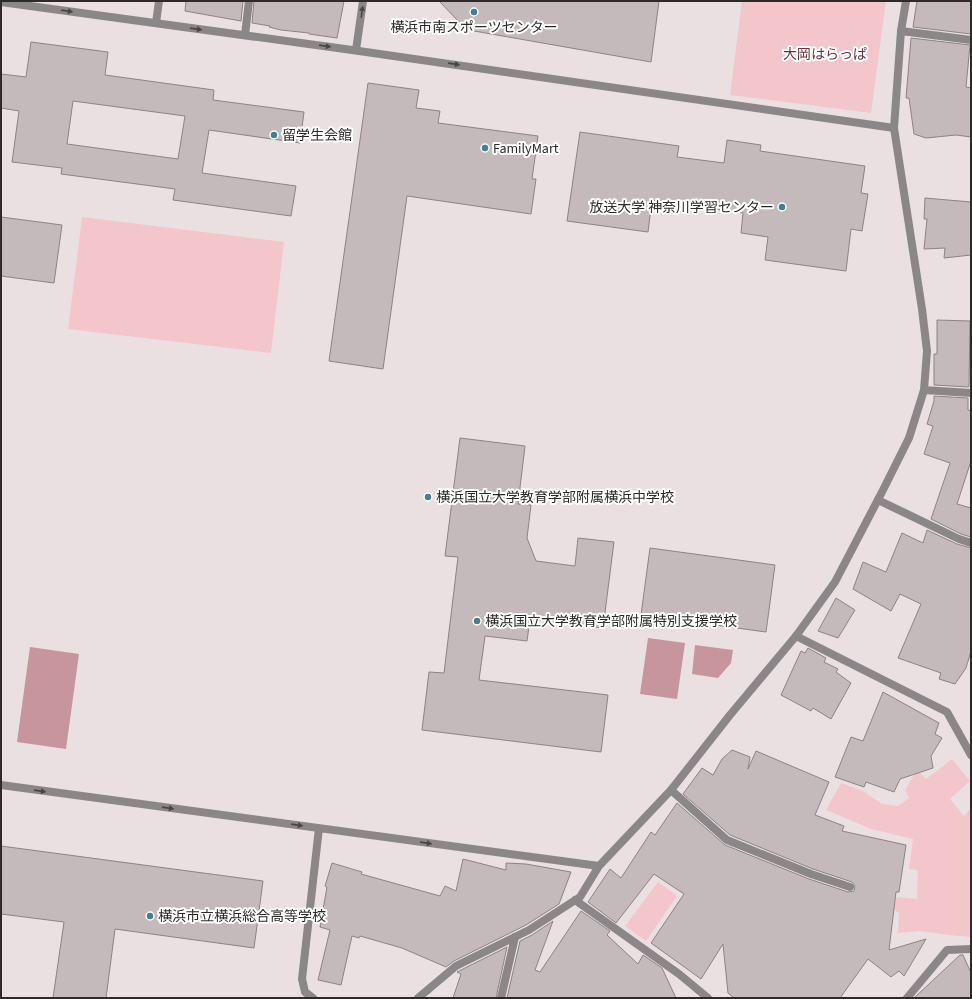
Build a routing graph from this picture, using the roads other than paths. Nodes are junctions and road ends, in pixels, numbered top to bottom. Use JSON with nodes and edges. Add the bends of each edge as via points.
{"nodes":[{"id":1,"x":159,"y":1,"type":"edge"},
{"id":2,"x":249,"y":1,"type":"edge"},
{"id":3,"x":363,"y":1,"type":"edge"},
{"id":4,"x":906,"y":1,"type":"edge"},
{"id":5,"x":1,"y":2,"type":"edge"},
{"id":6,"x":156,"y":23,"type":"junction"},
{"id":7,"x":901,"y":31,"type":"junction"},
{"id":8,"x":245,"y":35,"type":"junction"},
{"id":9,"x":971,"y":40,"type":"edge"},
{"id":10,"x":356,"y":50,"type":"junction"},
{"id":11,"x":894,"y":128,"type":"junction"},
{"id":12,"x":924,"y":390,"type":"junction"},
{"id":13,"x":971,"y":393,"type":"edge"},
{"id":14,"x":878,"y":500,"type":"junction"},
{"id":15,"x":971,"y":542,"type":"edge"},
{"id":16,"x":796,"y":636,"type":"junction"},
{"id":17,"x":971,"y":755,"type":"edge"},
{"id":18,"x":1,"y":786,"type":"edge"},
{"id":19,"x":671,"y":790,"type":"junction"},
{"id":20,"x":319,"y":828,"type":"junction"},
{"id":21,"x":599,"y":866,"type":"junction"},
{"id":22,"x":850,"y":887,"type":"dead end"},
{"id":23,"x":575,"y":900,"type":"junction"},
{"id":24,"x":515,"y":937,"type":"junction"},
{"id":25,"x":971,"y":949,"type":"edge"},
{"id":26,"x":313,"y":998,"type":"edge"},
{"id":27,"x":418,"y":998,"type":"edge"},
{"id":28,"x":501,"y":998,"type":"edge"},
{"id":29,"x":708,"y":998,"type":"edge"},
{"id":30,"x":907,"y":998,"type":"edge"}],
"edges":[{"from":1,"to":6,"type":"street"},
{"from":2,"to":8,"type":"street"},
{"from":10,"to":3,"type":"street","one_way":true},
{"from":4,"to":7,"type":"street"},
{"from":5,"to":6,"type":"street","one_way":true},
{"from":6,"to":8,"type":"street","one_way":true},
{"from":7,"to":9,"type":"street"},
{"from":7,"to":11,"type":"street"},
{"from":8,"to":10,"type":"street","one_way":true},
{"from":10,"to":11,"type":"street","one_way":true},
{"from":11,"to":12,"type":"street","via":[[927,350]]},
{"from":12,"to":13,"type":"street"},
{"from":12,"to":14,"type":"street","via":[[909,438]]},
{"from":14,"to":15,"type":"street","via":[[959,539]]},
{"from":14,"to":16,"type":"street","via":[[835,582]]},
{"from":16,"to":17,"type":"street","via":[[947,712]]},
{"from":16,"to":19,"type":"street"},
{"from":18,"to":20,"type":"street","one_way":true},
{"from":19,"to":21,"type":"street"},
{"from":19,"to":22,"type":"street","via":[[727,840]]},
{"from":20,"to":21,"type":"street","one_way":true},
{"from":20,"to":26,"type":"street","via":[[302,979],[305,992]]},
{"from":21,"to":23,"type":"street","via":[[580,897]]},
{"from":23,"to":24,"type":"street"},
{"from":23,"to":29,"type":"street","via":[[679,974]]},
{"from":24,"to":27,"type":"street","via":[[456,966]]},
{"from":24,"to":28,"type":"street"},
{"from":25,"to":30,"type":"street","via":[[947,950]]}]}
